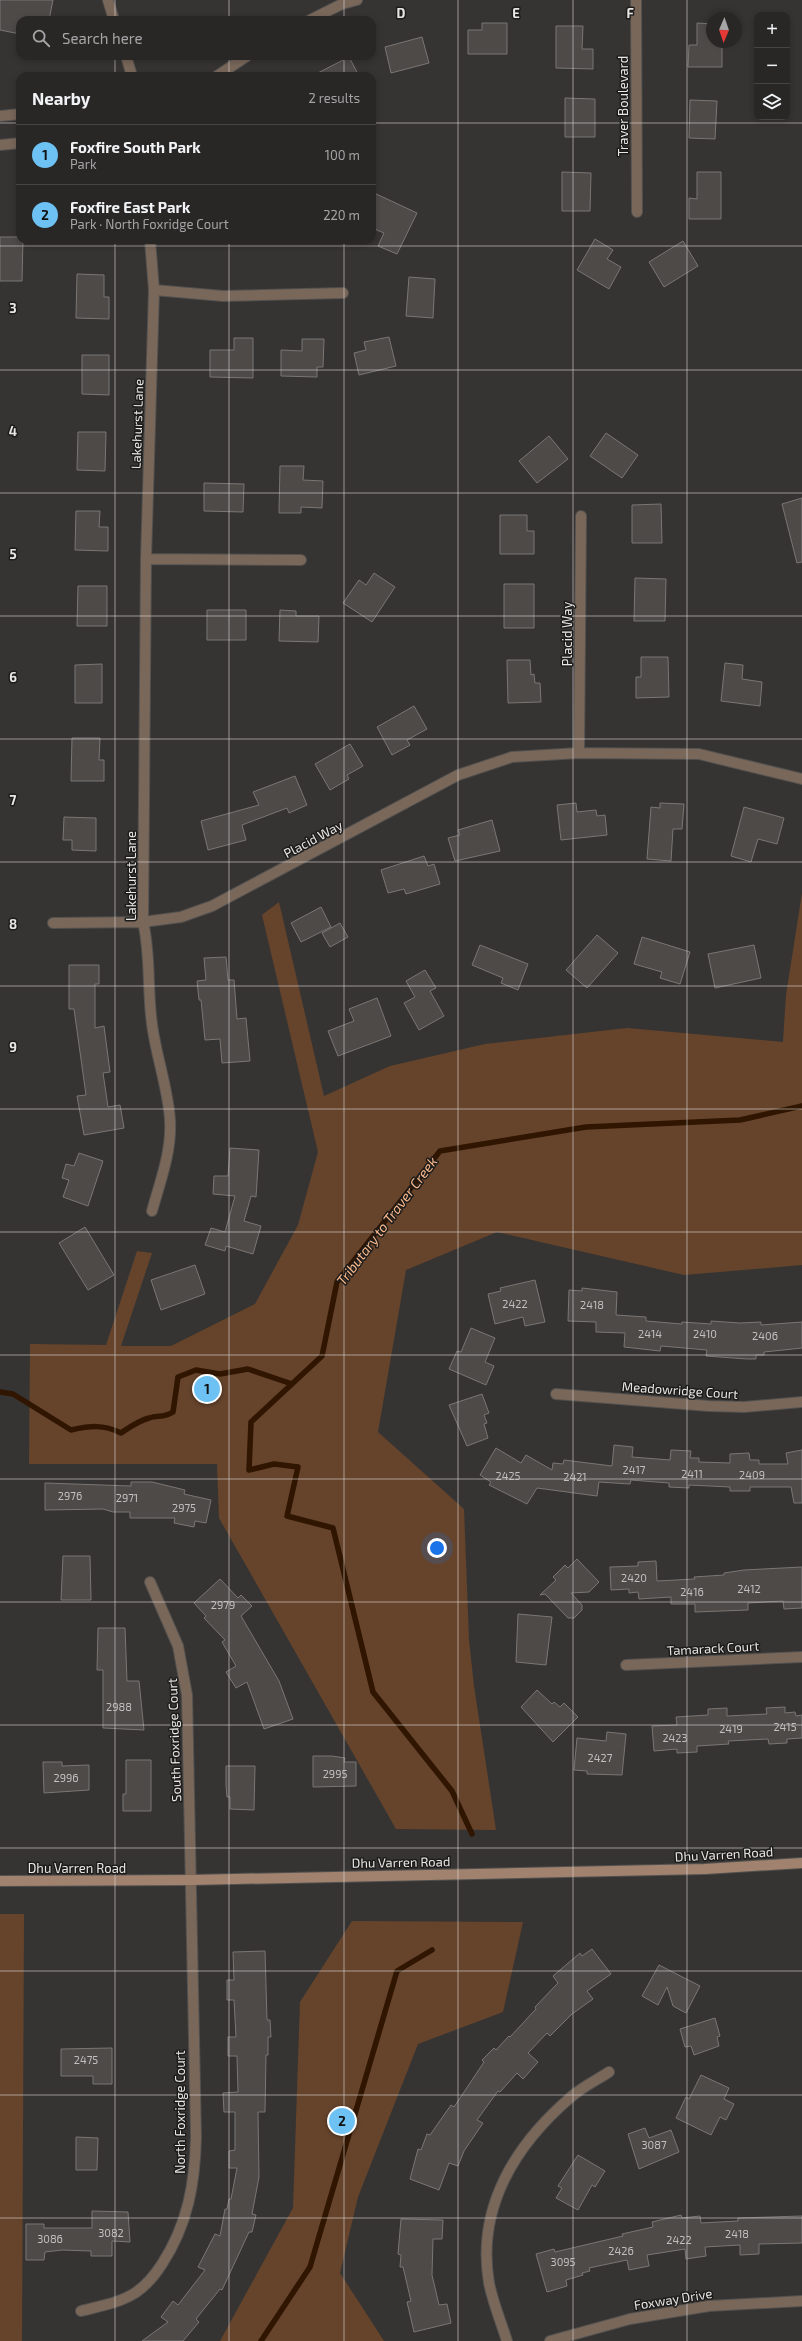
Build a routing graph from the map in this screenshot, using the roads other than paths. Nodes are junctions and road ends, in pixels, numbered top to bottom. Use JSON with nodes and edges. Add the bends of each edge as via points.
{"nodes":[{"id":1,"x":108,"y":0,"type":"edge"},
{"id":2,"x":356,"y":0,"type":"edge"},
{"id":3,"x":636,"y":0,"type":"edge"},
{"id":4,"x":113,"y":16,"type":"edge"},
{"id":5,"x":318,"y":16,"type":"edge"},
{"id":6,"x":127,"y":60,"type":"edge"},
{"id":7,"x":241,"y":60,"type":"edge"},
{"id":8,"x":131,"y":72,"type":"edge"},
{"id":9,"x":223,"y":72,"type":"edge"},
{"id":10,"x":16,"y":114,"type":"edge"},
{"id":11,"x":0,"y":116,"type":"edge"},
{"id":12,"x":16,"y":143,"type":"edge"},
{"id":13,"x":0,"y":145,"type":"edge"},
{"id":14,"x":637,"y":212,"type":"dead end"},
{"id":15,"x":150,"y":244,"type":"edge"},
{"id":16,"x":154,"y":290,"type":"junction"},
{"id":17,"x":343,"y":293,"type":"dead end"},
{"id":18,"x":581,"y":516,"type":"dead end"},
{"id":19,"x":146,"y":559,"type":"junction"},
{"id":20,"x":301,"y":560,"type":"dead end"},
{"id":21,"x":579,"y":753,"type":"junction"},
{"id":22,"x":802,"y":779,"type":"edge"},
{"id":23,"x":143,"y":922,"type":"junction"},
{"id":24,"x":53,"y":923,"type":"dead end"},
{"id":25,"x":152,"y":1211,"type":"dead end"},
{"id":26,"x":556,"y":1394,"type":"dead end"},
{"id":27,"x":802,"y":1402,"type":"edge"},
{"id":28,"x":150,"y":1582,"type":"dead end"},
{"id":29,"x":802,"y":1657,"type":"edge"},
{"id":30,"x":626,"y":1665,"type":"dead end"},
{"id":31,"x":802,"y":1863,"type":"edge"},
{"id":32,"x":191,"y":1880,"type":"junction"},
{"id":33,"x":0,"y":1881,"type":"edge"},
{"id":34,"x":609,"y":2072,"type":"dead end"},
{"id":35,"x":802,"y":2301,"type":"edge"},
{"id":36,"x":81,"y":2311,"type":"dead end"},
{"id":37,"x":507,"y":2341,"type":"edge"},
{"id":38,"x":550,"y":2341,"type":"edge"}],
"edges":[{"from":1,"to":4,"type":"street"},
{"from":2,"to":5,"type":"street"},
{"from":3,"to":14,"type":"street","name":"Traver Boulevard"},
{"from":6,"to":8,"type":"street"},
{"from":7,"to":9,"type":"street"},
{"from":10,"to":11,"type":"street"},
{"from":12,"to":13,"type":"street"},
{"from":15,"to":16,"type":"street","name":"Lakehurst Lane"},
{"from":16,"to":17,"type":"street","via":[[223,296]]},
{"from":16,"to":19,"type":"street","name":"Lakehurst Lane"},
{"from":18,"to":21,"type":"street","name":"Placid Way"},
{"from":19,"to":20,"type":"street"},
{"from":19,"to":23,"type":"street","name":"Lakehurst Lane"},
{"from":21,"to":22,"type":"street","name":"Placid Way","via":[[699,754]]},
{"from":21,"to":23,"type":"street","name":"Placid Way","via":[[512,757],[458,775],[212,906],[181,917]]},
{"from":23,"to":24,"type":"street","name":"Placid Way"},
{"from":23,"to":25,"type":"street","name":"Lakehurst Lane","via":[[148,940],[152,1025],[170,1119],[169,1147]]},
{"from":26,"to":27,"type":"street","name":"Meadowridge Court","via":[[709,1406],[744,1407]]},
{"from":28,"to":32,"type":"street","name":"South Foxridge Court","via":[[178,1646],[185,1678]]},
{"from":29,"to":30,"type":"street","name":"Tamarack Court"},
{"from":31,"to":32,"type":"main road","name":"Dhu Varren Road","via":[[705,1869]]},
{"from":32,"to":33,"type":"main road","name":"Dhu Varren Road"},
{"from":32,"to":36,"type":"street","name":"North Foxridge Court","via":[[196,2143],[190,2200],[180,2233],[150,2280],[128,2297]]},
{"from":34,"to":37,"type":"street","via":[[572,2096],[534,2132],[510,2164],[496,2200],[489,2232],[487,2264],[489,2283]]},
{"from":35,"to":38,"type":"street","name":"Foxway Drive","via":[[708,2306],[630,2319]]}]}
